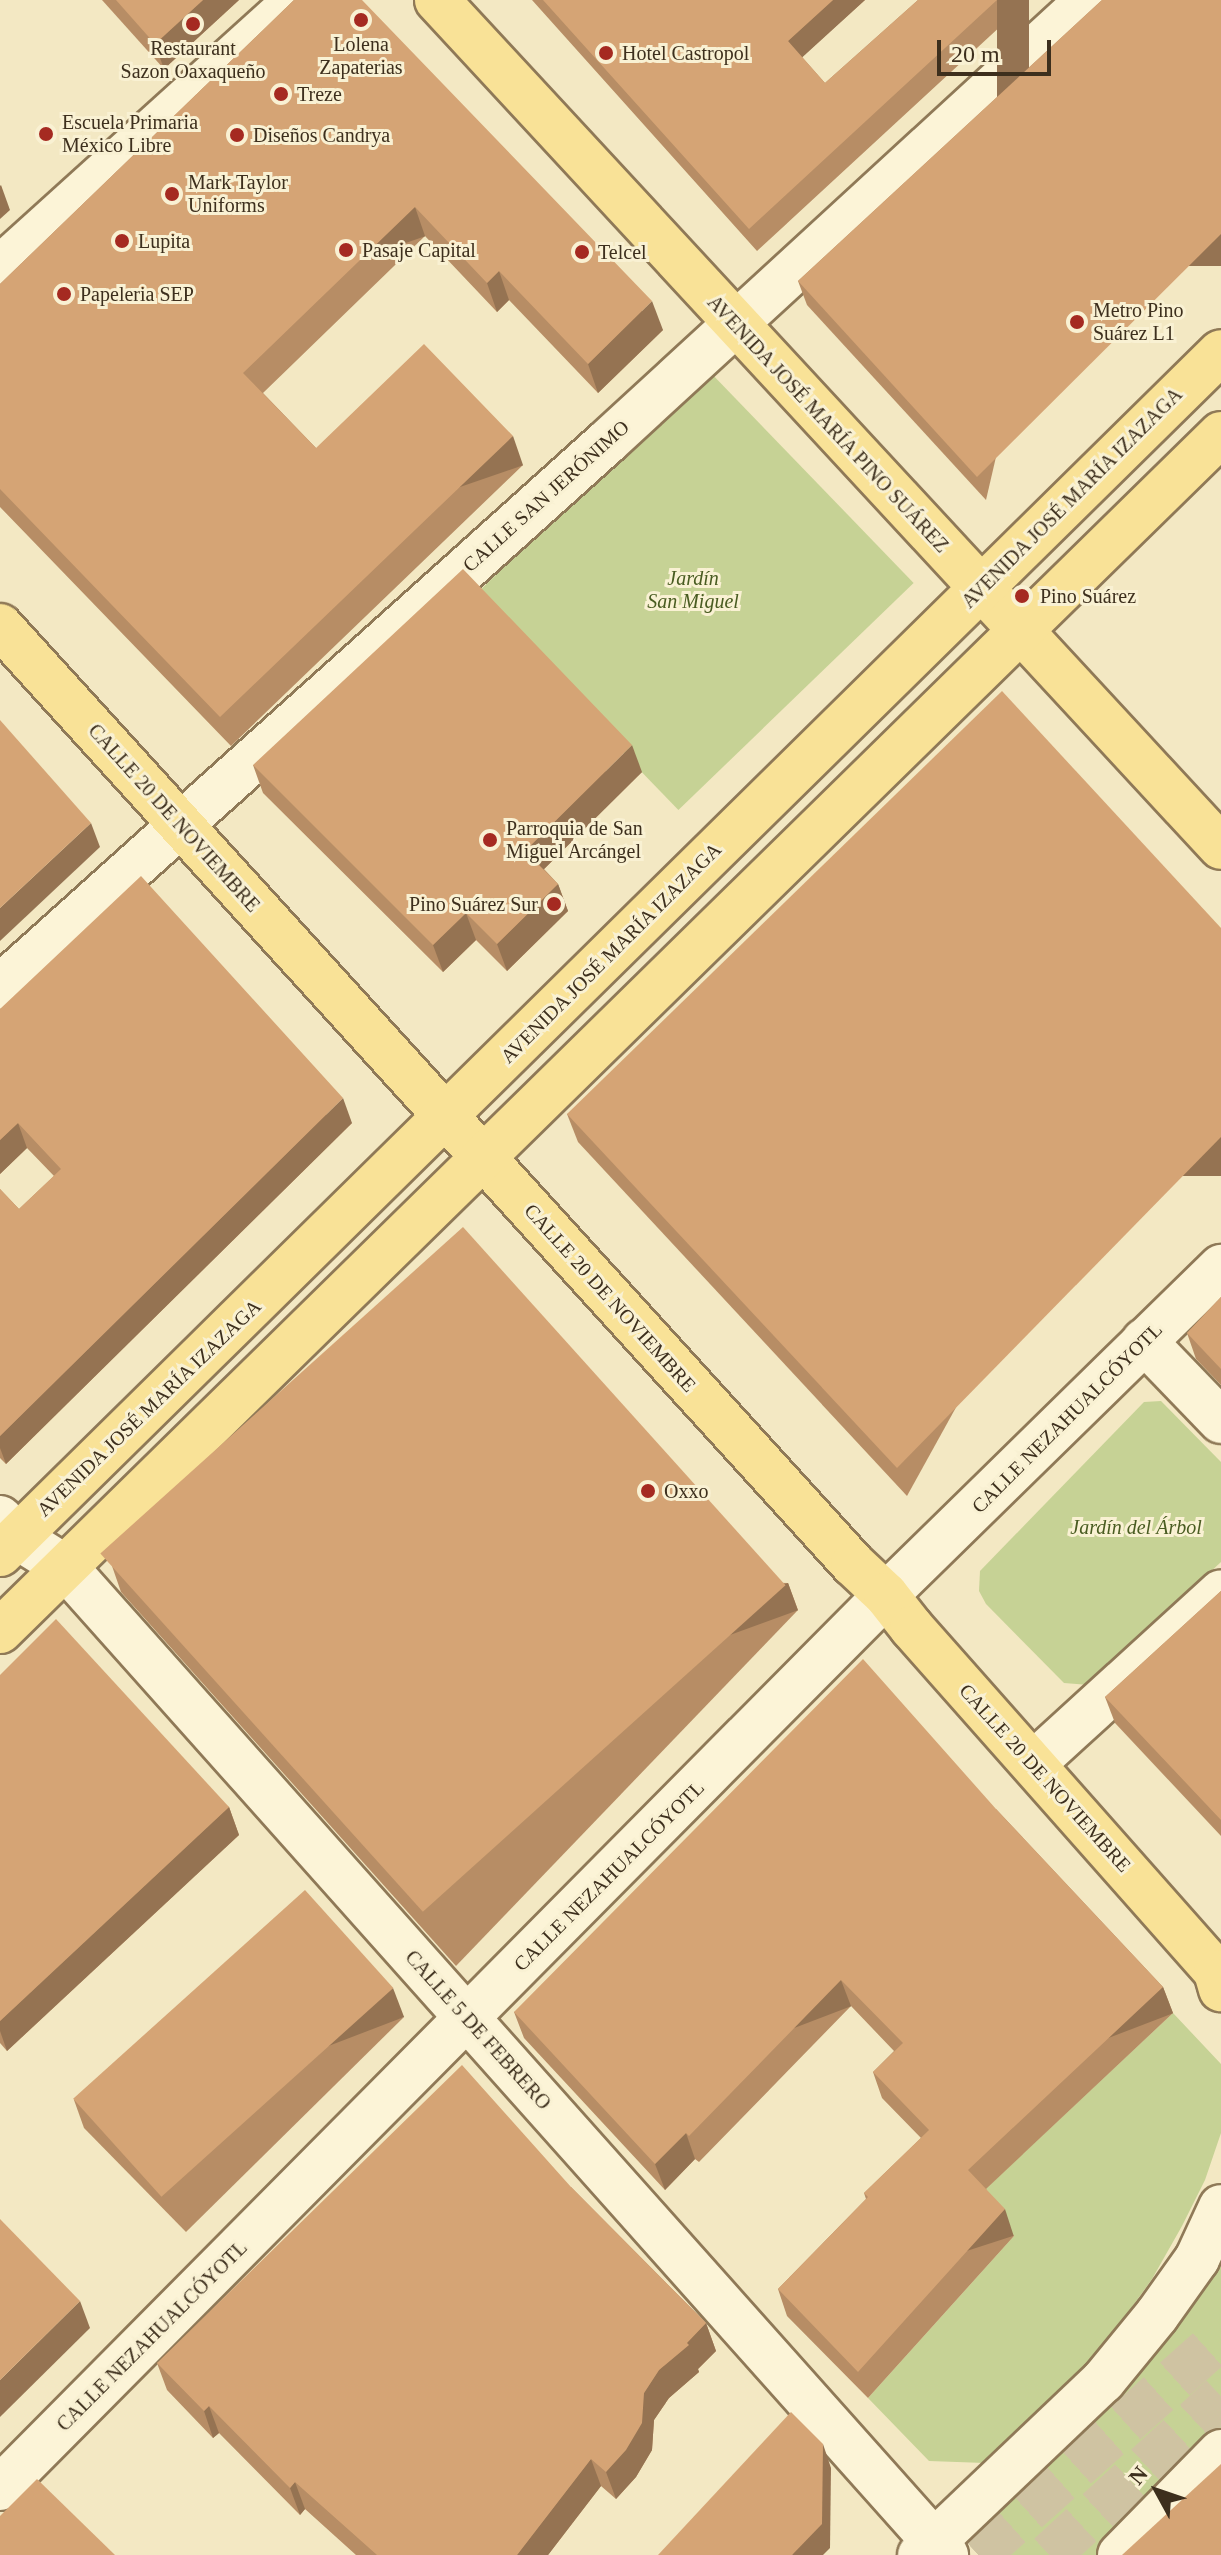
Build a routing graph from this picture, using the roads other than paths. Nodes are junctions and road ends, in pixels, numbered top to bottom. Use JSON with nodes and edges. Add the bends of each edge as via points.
{"nodes":[{"id":1,"x":297,"y":0,"type":"edge"},
{"id":2,"x":437,"y":0,"type":"edge"},
{"id":3,"x":1088,"y":0,"type":"edge"},
{"id":4,"x":0,"y":268,"type":"edge"},
{"id":5,"x":735,"y":325,"type":"junction"},
{"id":6,"x":1221,"y":352,"type":"edge"},
{"id":7,"x":1221,"y":434,"type":"edge"},
{"id":8,"x":981,"y":588,"type":"junction"},
{"id":9,"x":0,"y":626,"type":"edge"},
{"id":10,"x":1021,"y":629,"type":"junction"},
{"id":11,"x":182,"y":826,"type":"junction"},
{"id":12,"x":1221,"y":847,"type":"edge"},
{"id":13,"x":0,"y":987,"type":"edge"},
{"id":14,"x":445,"y":1117,"type":"junction"},
{"id":15,"x":483,"y":1158,"type":"junction"},
{"id":16,"x":1221,"y":1267,"type":"edge"},
{"id":17,"x":1144,"y":1341,"type":"junction"},
{"id":18,"x":1221,"y":1421,"type":"edge"},
{"id":19,"x":6,"y":1537,"type":"edge"},
{"id":20,"x":65,"y":1567,"type":"junction"},
{"id":21,"x":1221,"y":1592,"type":"edge"},
{"id":22,"x":886,"y":1595,"type":"junction"},
{"id":23,"x":0,"y":1631,"type":"edge"},
{"id":24,"x":1034,"y":1763,"type":"junction"},
{"id":25,"x":1219,"y":1978,"type":"edge"},
{"id":26,"x":468,"y":2018,"type":"junction"},
{"id":27,"x":1221,"y":2207,"type":"edge"},
{"id":28,"x":1221,"y":2452,"type":"edge"},
{"id":29,"x":0,"y":2488,"type":"edge"},
{"id":30,"x":933,"y":2550,"type":"edge"},
{"id":31,"x":1120,"y":2555,"type":"edge"}],
"edges":[{"from":1,"to":4,"type":"street"},
{"from":2,"to":5,"type":"main road","name":"AVENIDA JOSÉ MARÍA PINO SUÁREZ"},
{"from":3,"to":5,"type":"street","name":"CALLE SAN JERÓNIMO"},
{"from":5,"to":8,"type":"main road","name":"AVENIDA JOSÉ MARÍA PINO SUÁREZ"},
{"from":5,"to":11,"type":"street","name":"CALLE SAN JERÓNIMO"},
{"from":6,"to":8,"type":"main road","name":"AVENIDA JOSÉ MARÍA IZAZAGA"},
{"from":7,"to":10,"type":"main road"},
{"from":8,"to":10,"type":"main road","name":"AVENIDA JOSÉ MARÍA PINO SUÁREZ"},
{"from":8,"to":14,"type":"main road","name":"AVENIDA JOSÉ MARÍA IZAZAGA"},
{"from":9,"to":11,"type":"main road","name":"CALLE 20 DE NOVIEMBRE"},
{"from":10,"to":12,"type":"main road","name":"AVENIDA JOSÉ MARÍA PINO SUÁREZ"},
{"from":10,"to":15,"type":"main road"},
{"from":11,"to":13,"type":"street","name":"CALLE SAN JERÓNIMO"},
{"from":11,"to":14,"type":"main road","name":"CALLE 20 DE NOVIEMBRE"},
{"from":14,"to":15,"type":"main road","name":"CALLE 20 DE NOVIEMBRE"},
{"from":14,"to":19,"type":"main road","name":"AVENIDA JOSÉ MARÍA IZAZAGA"},
{"from":15,"to":20,"type":"main road"},
{"from":15,"to":22,"type":"main road","name":"CALLE 20 DE NOVIEMBRE"},
{"from":16,"to":17,"type":"street","name":"CALLE NEZAHUALCÓYOTL"},
{"from":17,"to":18,"type":"street"},
{"from":17,"to":22,"type":"street","name":"CALLE NEZAHUALCÓYOTL"},
{"from":19,"to":20,"type":"street","name":"CALLE 5 DE FEBRERO"},
{"from":20,"to":23,"type":"main road"},
{"from":20,"to":26,"type":"street","name":"CALLE 5 DE FEBRERO"},
{"from":21,"to":24,"type":"street"},
{"from":22,"to":24,"type":"main road","name":"CALLE 20 DE NOVIEMBRE"},
{"from":22,"to":26,"type":"street","name":"CALLE NEZAHUALCÓYOTL"},
{"from":24,"to":25,"type":"main road","name":"CALLE 20 DE NOVIEMBRE"},
{"from":26,"to":29,"type":"street","name":"CALLE NEZAHUALCÓYOTL"},
{"from":26,"to":30,"type":"street","name":"CALLE 5 DE FEBRERO"},
{"from":27,"to":30,"type":"street","via":[[1197,2259],[1103,2381]]},
{"from":28,"to":31,"type":"street"}]}
